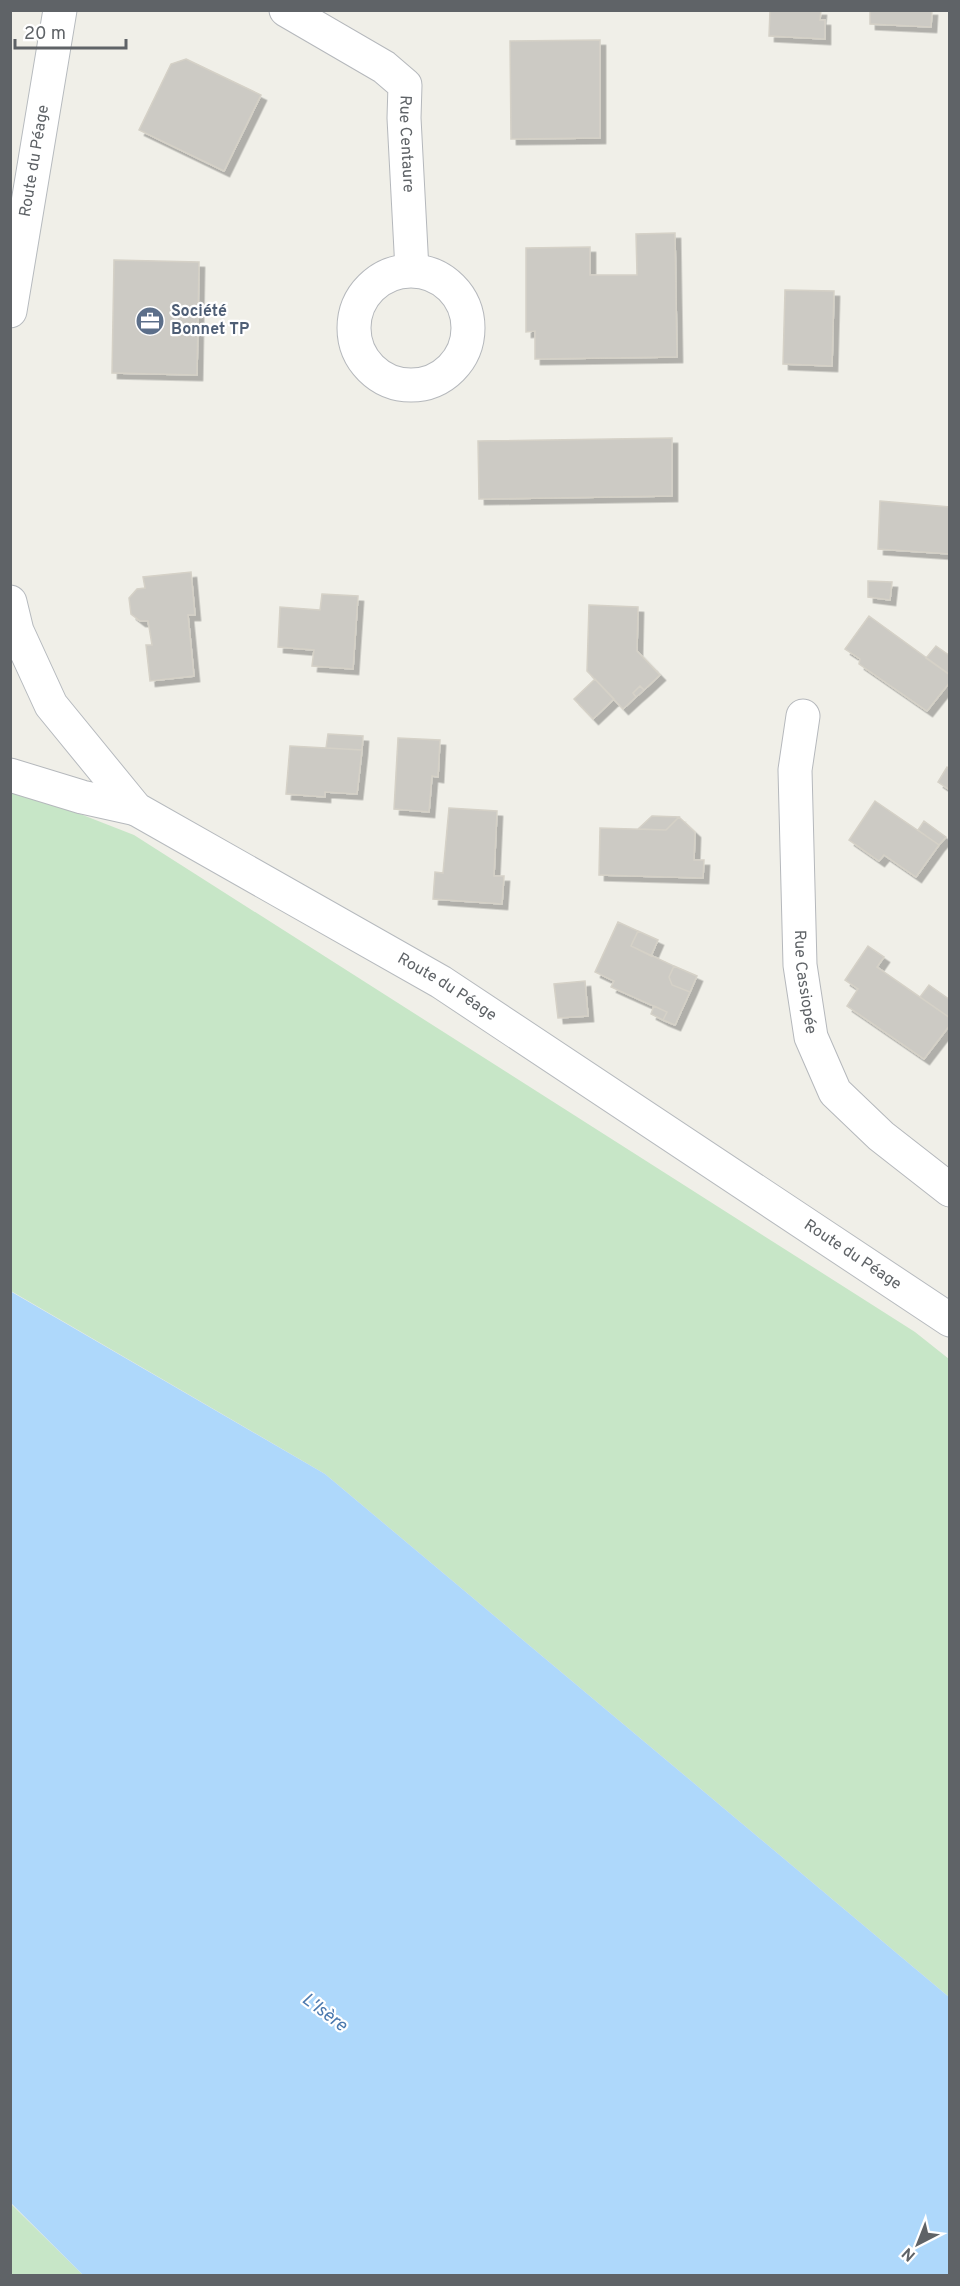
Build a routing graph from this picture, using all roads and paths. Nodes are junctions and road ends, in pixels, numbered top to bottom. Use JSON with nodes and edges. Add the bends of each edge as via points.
{"nodes":[{"id":1,"x":60,"y":10,"type":"edge"},
{"id":2,"x":286,"y":10,"type":"edge"},
{"id":3,"x":412,"y":270,"type":"dead end"},
{"id":4,"x":10,"y":311,"type":"edge"},
{"id":5,"x":10,"y":602,"type":"edge"},
{"id":6,"x":803,"y":716,"type":"dead end"},
{"id":7,"x":10,"y":775,"type":"edge"},
{"id":8,"x":136,"y":809,"type":"junction"},
{"id":9,"x":950,"y":1190,"type":"edge"},
{"id":10,"x":950,"y":1320,"type":"edge"}],
"edges":[{"from":1,"to":4,"type":"street","name":"Route du Péage"},
{"from":2,"to":3,"type":"street","name":"Rue Centaure","via":[[384,67],[405,85]]},
{"from":5,"to":8,"type":"street","name":"Route du Péage","via":[[17,631],[51,705]]},
{"from":6,"to":9,"type":"street","name":"Rue Cassiopée","via":[[795,770],[800,966],[811,1037],[835,1092],[881,1136]]},
{"from":7,"to":8,"type":"street"},
{"from":8,"to":10,"type":"street","name":"Route du Péage","via":[[441,982]]}]}
